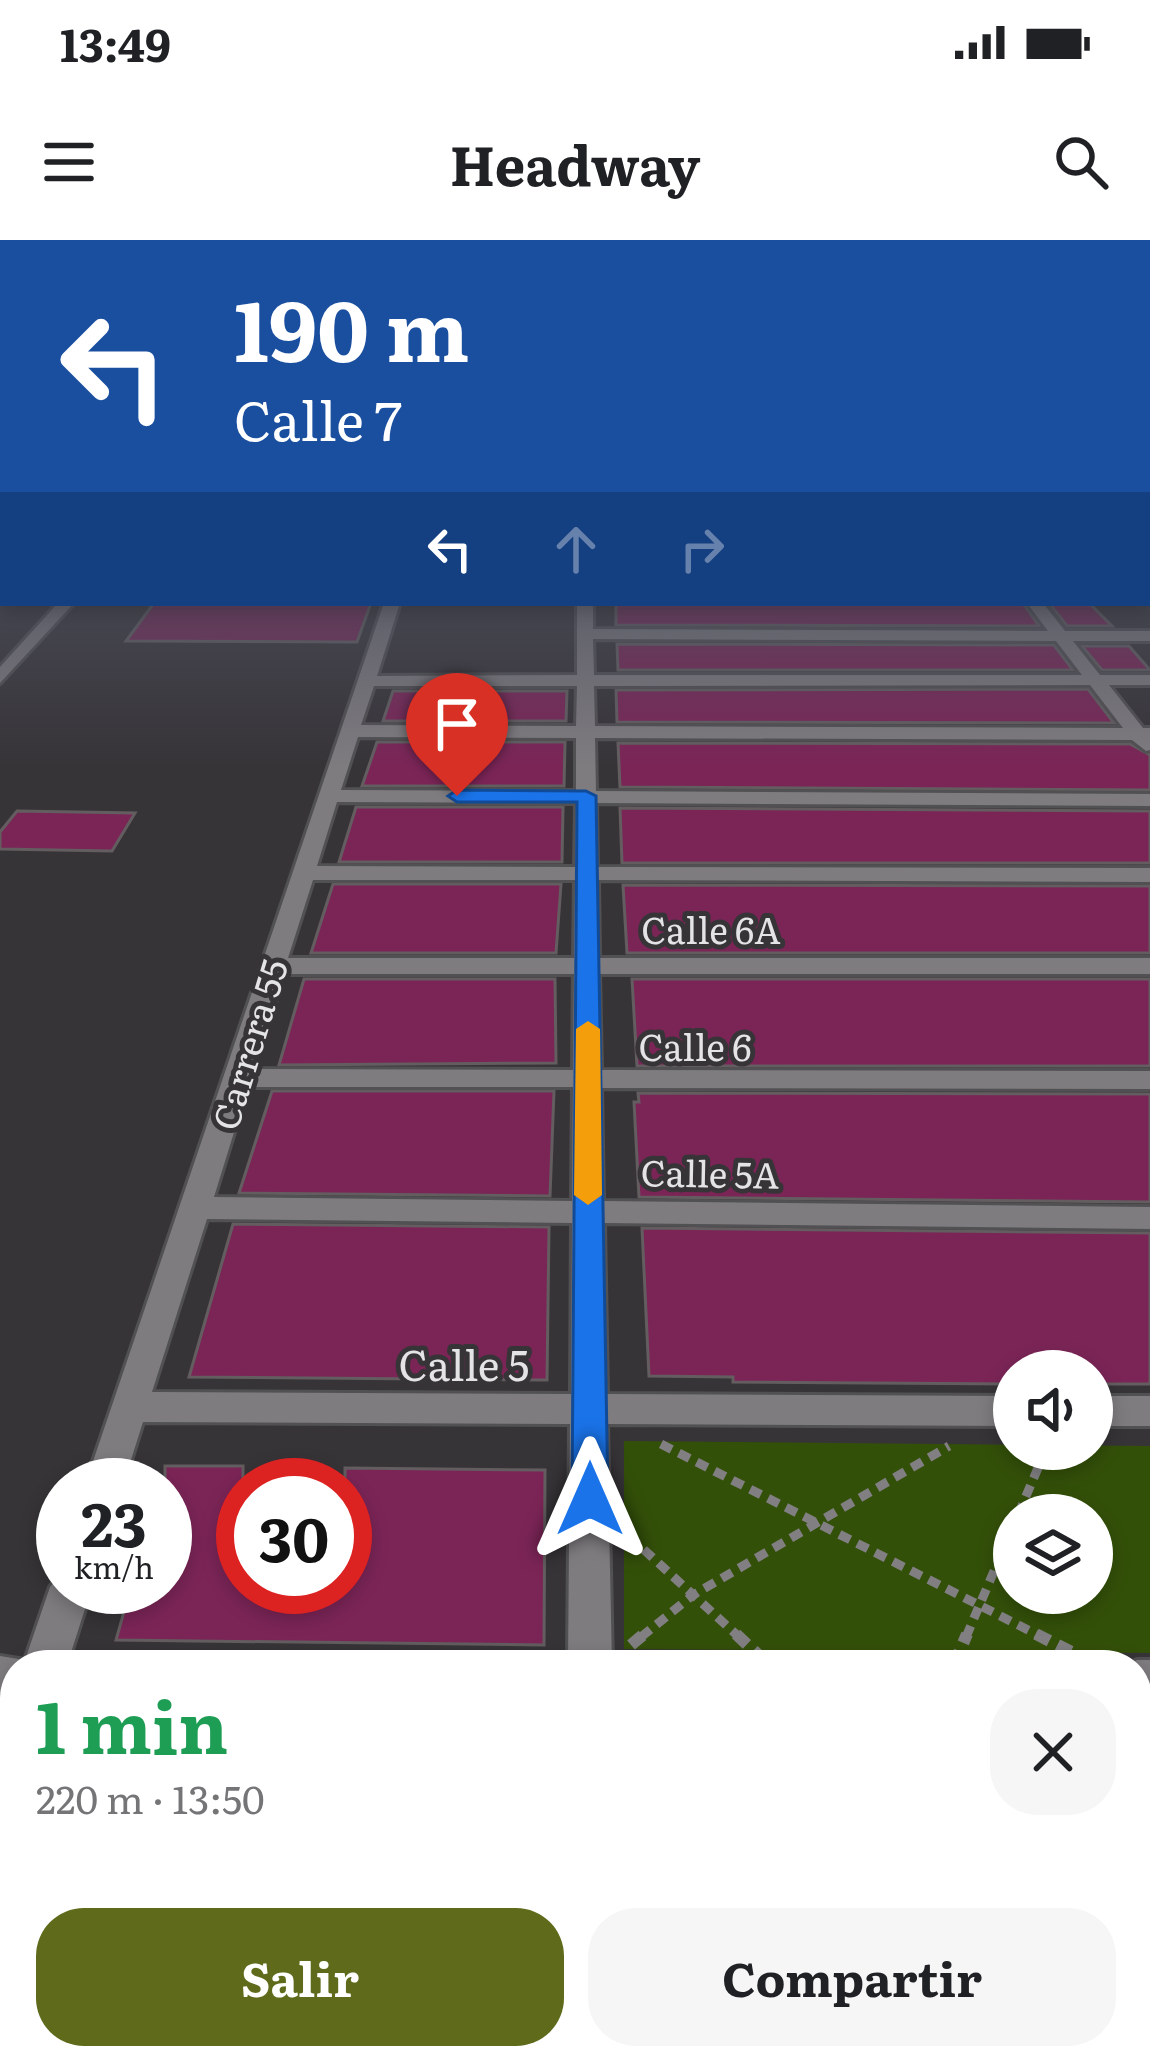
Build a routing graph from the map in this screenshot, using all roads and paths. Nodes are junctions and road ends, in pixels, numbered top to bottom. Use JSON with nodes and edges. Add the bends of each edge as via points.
{"nodes":[{"id":1,"x":64,"y":606,"type":"edge"},
{"id":2,"x":391,"y":606,"type":"edge"},
{"id":3,"x":1037,"y":606,"type":"edge"},
{"id":4,"x":585,"y":618,"type":"edge"},
{"id":5,"x":1150,"y":636,"type":"edge"},
{"id":6,"x":1062,"y":637,"type":"junction"},
{"id":7,"x":0,"y":678,"type":"edge"},
{"id":8,"x":364,"y":680,"type":"junction"},
{"id":9,"x":1096,"y":680,"type":"junction"},
{"id":10,"x":1150,"y":680,"type":"edge"},
{"id":11,"x":586,"y":681,"type":"junction"},
{"id":12,"x":348,"y":731,"type":"junction"},
{"id":13,"x":586,"y":731,"type":"junction"},
{"id":14,"x":1146,"y":739,"type":"edge"},
{"id":15,"x":327,"y":796,"type":"junction"},
{"id":16,"x":586,"y":796,"type":"junction"},
{"id":17,"x":1150,"y":800,"type":"edge"},
{"id":18,"x":587,"y":871,"type":"junction"},
{"id":19,"x":302,"y":873,"type":"junction"},
{"id":20,"x":1150,"y":875,"type":"edge"},
{"id":21,"x":587,"y":963,"type":"junction"},
{"id":22,"x":272,"y":966,"type":"junction"},
{"id":23,"x":1150,"y":966,"type":"edge"},
{"id":24,"x":239,"y":1078,"type":"junction"},
{"id":25,"x":588,"y":1081,"type":"junction"},
{"id":26,"x":1150,"y":1081,"type":"edge"},
{"id":27,"x":196,"y":1208,"type":"junction"},
{"id":28,"x":588,"y":1209,"type":"junction"},
{"id":29,"x":1150,"y":1218,"type":"edge"},
{"id":30,"x":130,"y":1407,"type":"junction"},
{"id":31,"x":590,"y":1408,"type":"junction"},
{"id":32,"x":993,"y":1411,"type":"edge"},
{"id":33,"x":1113,"y":1411,"type":"edge"},
{"id":34,"x":1150,"y":1411,"type":"edge"},
{"id":35,"x":993,"y":1422,"type":"edge"},
{"id":36,"x":113,"y":1458,"type":"edge"},
{"id":37,"x":590,"y":1499,"type":"junction"},
{"id":38,"x":817,"y":1523,"type":"junction"},
{"id":39,"x":993,"y":1573,"type":"edge"},
{"id":40,"x":693,"y":1594,"type":"junction"},
{"id":41,"x":979,"y":1606,"type":"junction"},
{"id":42,"x":62,"y":1614,"type":"edge"},
{"id":43,"x":50,"y":1650,"type":"edge"},
{"id":44,"x":590,"y":1650,"type":"edge"},
{"id":45,"x":624,"y":1650,"type":"edge"},
{"id":46,"x":753,"y":1650,"type":"edge"},
{"id":47,"x":960,"y":1650,"type":"edge"},
{"id":48,"x":1067,"y":1650,"type":"edge"}],
"edges":[{"from":1,"to":7,"type":"street"},
{"from":2,"to":8,"type":"street","name":"Carrera 55"},
{"from":3,"to":6,"type":"street"},
{"from":4,"to":6,"type":"street"},
{"from":4,"to":11,"type":"street"},
{"from":5,"to":6,"type":"street"},
{"from":6,"to":9,"type":"street"},
{"from":8,"to":11,"type":"street"},
{"from":8,"to":12,"type":"street","name":"Carrera 55"},
{"from":9,"to":10,"type":"street"},
{"from":9,"to":11,"type":"street"},
{"from":9,"to":14,"type":"street"},
{"from":11,"to":13,"type":"street"},
{"from":12,"to":13,"type":"street"},
{"from":12,"to":15,"type":"street","name":"Carrera 55"},
{"from":13,"to":14,"type":"street"},
{"from":13,"to":16,"type":"street"},
{"from":15,"to":16,"type":"street"},
{"from":15,"to":19,"type":"street","name":"Carrera 55"},
{"from":16,"to":17,"type":"street"},
{"from":16,"to":18,"type":"street"},
{"from":18,"to":19,"type":"street"},
{"from":18,"to":20,"type":"street"},
{"from":18,"to":21,"type":"street"},
{"from":19,"to":22,"type":"street","name":"Carrera 55"},
{"from":21,"to":22,"type":"street","name":"Calle 6A"},
{"from":21,"to":23,"type":"street","name":"Calle 6A"},
{"from":21,"to":25,"type":"street"},
{"from":22,"to":24,"type":"street","name":"Carrera 55"},
{"from":24,"to":25,"type":"street","name":"Calle 6"},
{"from":24,"to":27,"type":"street","name":"Carrera 55"},
{"from":25,"to":26,"type":"street","name":"Calle 6"},
{"from":25,"to":28,"type":"street"},
{"from":27,"to":28,"type":"street","name":"Calle 5A"},
{"from":27,"to":30,"type":"street","name":"Carrera 55"},
{"from":28,"to":29,"type":"street","name":"Calle 5A"},
{"from":28,"to":31,"type":"street"},
{"from":30,"to":31,"type":"street","name":"Calle 5"},
{"from":30,"to":36,"type":"street","name":"Carrera 55"},
{"from":31,"to":32,"type":"street","name":"Calle 5"},
{"from":31,"to":37,"type":"street"},
{"from":31,"to":38,"type":"path"},
{"from":33,"to":34,"type":"street"},
{"from":35,"to":38,"type":"path"},
{"from":37,"to":40,"type":"path"},
{"from":37,"to":44,"type":"street"},
{"from":38,"to":40,"type":"path"},
{"from":38,"to":41,"type":"path"},
{"from":39,"to":41,"type":"path"},
{"from":40,"to":45,"type":"path"},
{"from":40,"to":46,"type":"path"},
{"from":41,"to":47,"type":"path"},
{"from":41,"to":48,"type":"path"},
{"from":42,"to":43,"type":"street"}]}
